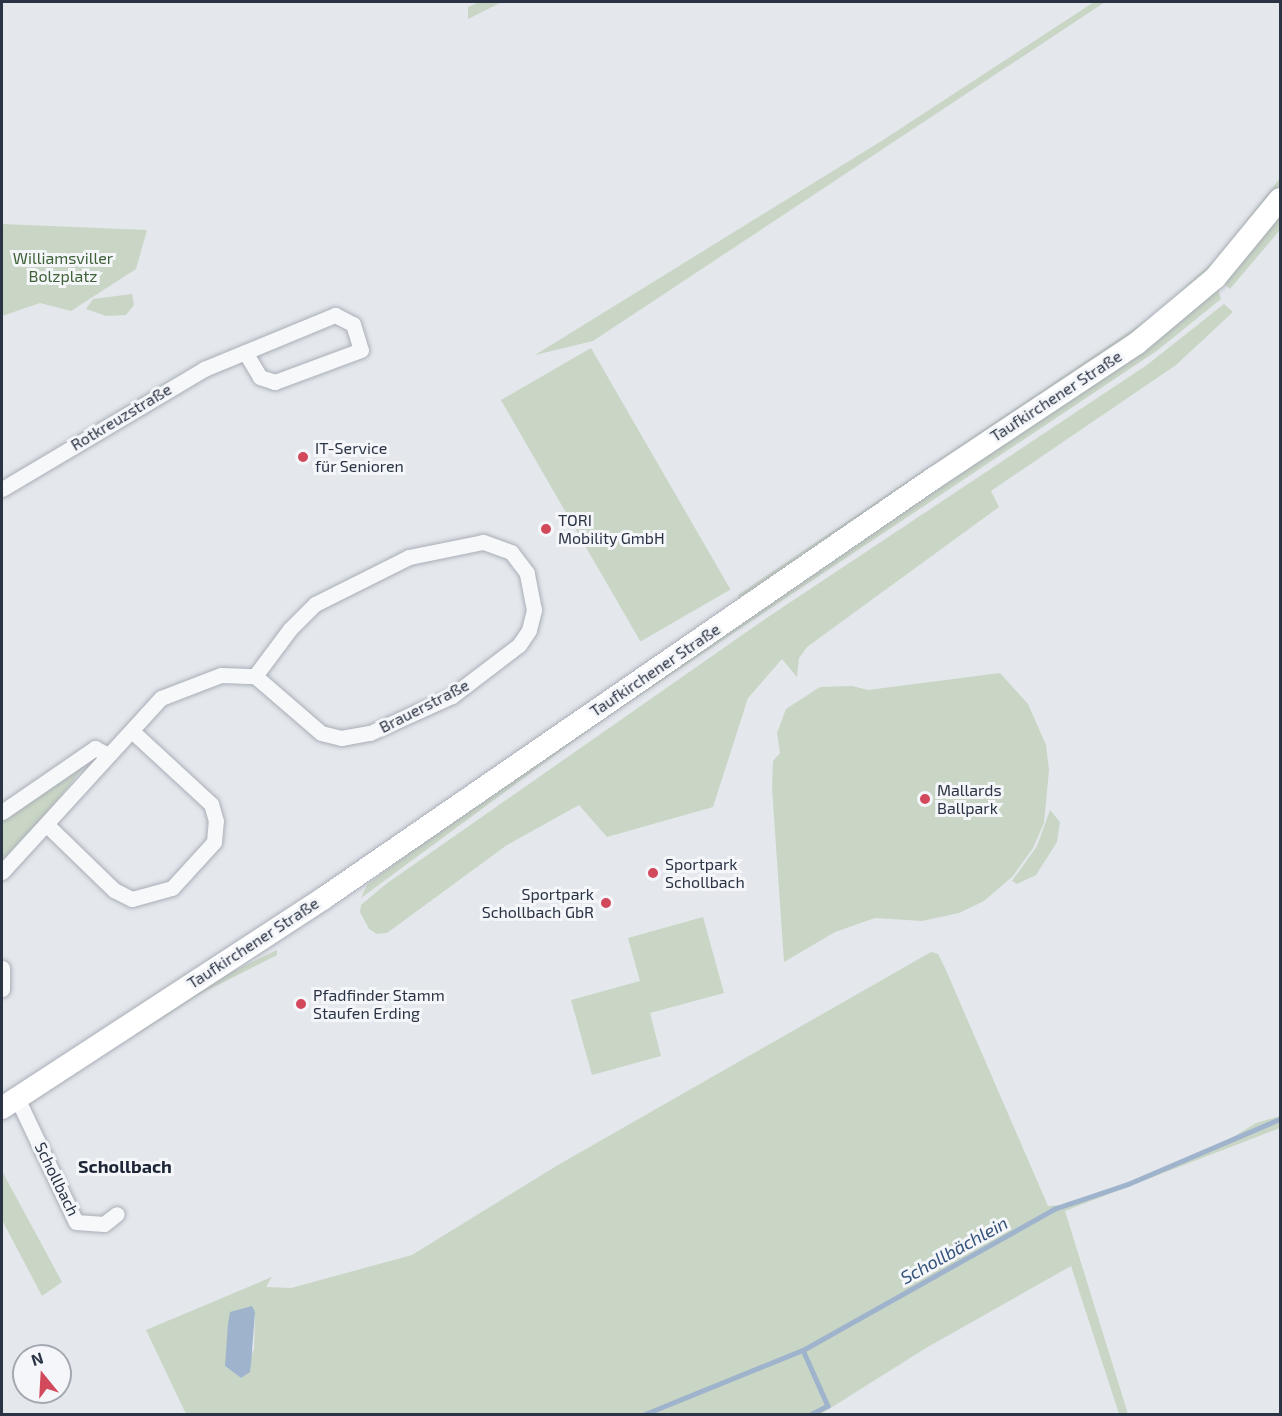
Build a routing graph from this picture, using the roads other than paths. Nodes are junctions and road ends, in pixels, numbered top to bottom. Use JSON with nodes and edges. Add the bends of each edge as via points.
{"nodes":[{"id":1,"x":1281,"y":199,"type":"edge"},
{"id":2,"x":245,"y":352,"type":"junction"},
{"id":3,"x":2,"y":489,"type":"edge"},
{"id":4,"x":255,"y":676,"type":"junction"},
{"id":5,"x":132,"y":731,"type":"junction"},
{"id":6,"x":108,"y":755,"type":"junction"},
{"id":7,"x":2,"y":812,"type":"edge"},
{"id":8,"x":48,"y":826,"type":"junction"},
{"id":9,"x":2,"y":872,"type":"edge"},
{"id":10,"x":2,"y":968,"type":"edge"},
{"id":11,"x":2,"y":989,"type":"edge"},
{"id":12,"x":9,"y":1103,"type":"edge"},
{"id":13,"x":117,"y":1214,"type":"dead end"}],
"edges":[{"from":1,"to":12,"type":"main road","name":"Taufkirchener Straße","via":[[1215,278],[1136,344],[934,478],[324,898]]},
{"from":2,"to":2,"type":"street","name":"Rotkreuzstraße","via":[[260,377],[275,382],[361,350],[353,324],[335,315]]},
{"from":2,"to":3,"type":"street","name":"Rotkreuzstraße","via":[[204,369],[135,407]]},
{"from":4,"to":4,"type":"street","name":"Brauerstraße","via":[[321,733],[341,738],[370,733],[452,696],[519,645],[529,630],[534,610],[527,573],[511,552],[483,542],[409,557],[315,604],[290,629]]},
{"from":4,"to":5,"type":"street","via":[[220,675],[186,686],[161,698]]},
{"from":5,"to":6,"type":"street"},
{"from":5,"to":8,"type":"street","via":[[211,804],[216,821],[214,842],[172,888],[132,899],[114,890]]},
{"from":6,"to":7,"type":"street","via":[[94,748]]},
{"from":6,"to":8,"type":"street"},
{"from":8,"to":9,"type":"street"},
{"from":10,"to":11,"type":"street"},
{"from":12,"to":13,"type":"street","name":"Schollbach","via":[[76,1221],[104,1224]]}]}
